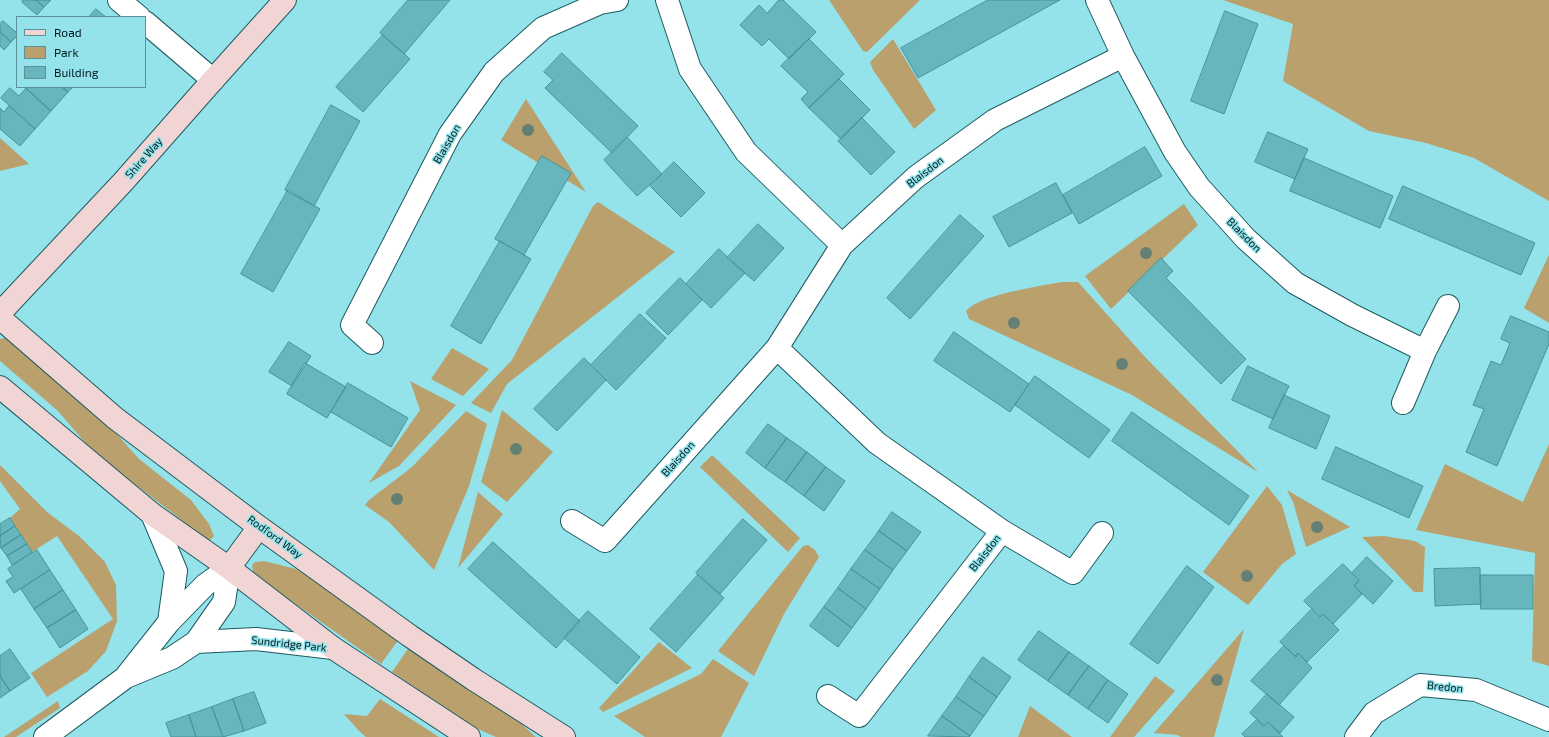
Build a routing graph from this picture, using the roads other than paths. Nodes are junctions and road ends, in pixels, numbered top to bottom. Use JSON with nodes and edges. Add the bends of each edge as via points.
{"nodes":[{"id":1,"x":119,"y":0,"type":"edge"},
{"id":2,"x":285,"y":0,"type":"edge"},
{"id":3,"x":617,"y":0,"type":"edge"},
{"id":4,"x":668,"y":0,"type":"edge"},
{"id":5,"x":1097,"y":0,"type":"edge"},
{"id":6,"x":138,"y":16,"type":"edge"},
{"id":7,"x":146,"y":23,"type":"edge"},
{"id":8,"x":1123,"y":56,"type":"junction"},
{"id":9,"x":212,"y":80,"type":"junction"},
{"id":10,"x":842,"y":245,"type":"junction"},
{"id":11,"x":1448,"y":306,"type":"dead end"},
{"id":12,"x":0,"y":313,"type":"edge"},
{"id":13,"x":0,"y":318,"type":"edge"},
{"id":14,"x":372,"y":343,"type":"dead end"},
{"id":15,"x":777,"y":348,"type":"junction"},
{"id":16,"x":1425,"y":351,"type":"junction"},
{"id":17,"x":0,"y":388,"type":"edge"},
{"id":18,"x":1403,"y":403,"type":"dead end"},
{"id":19,"x":152,"y":514,"type":"junction"},
{"id":20,"x":572,"y":521,"type":"dead end"},
{"id":21,"x":260,"y":527,"type":"junction"},
{"id":22,"x":1002,"y":531,"type":"junction"},
{"id":23,"x":1102,"y":533,"type":"dead end"},
{"id":24,"x":229,"y":568,"type":"junction"},
{"id":25,"x":169,"y":622,"type":"junction"},
{"id":26,"x":196,"y":642,"type":"junction"},
{"id":27,"x":333,"y":648,"type":"junction"},
{"id":28,"x":126,"y":677,"type":"junction"},
{"id":29,"x":828,"y":696,"type":"dead end"},
{"id":30,"x":1549,"y":720,"type":"edge"},
{"id":31,"x":45,"y":737,"type":"edge"},
{"id":32,"x":470,"y":737,"type":"edge"},
{"id":33,"x":564,"y":737,"type":"edge"},
{"id":34,"x":1356,"y":737,"type":"edge"}],
"edges":[{"from":1,"to":6,"type":"street"},
{"from":2,"to":9,"type":"street","name":"Shire Way"},
{"from":3,"to":14,"type":"street","name":"Blaisdon","via":[[600,3],[543,28],[494,72],[450,134],[352,325]]},
{"from":4,"to":10,"type":"street","via":[[690,69],[746,152]]},
{"from":5,"to":8,"type":"street","name":"Blaisdon"},
{"from":7,"to":9,"type":"street"},
{"from":8,"to":10,"type":"street","name":"Blaisdon","via":[[995,120],[916,177]]},
{"from":8,"to":16,"type":"street","name":"Blaisdon","via":[[1175,152],[1199,187],[1246,238],[1295,283]]},
{"from":9,"to":12,"type":"street","name":"Shire Way","via":[[123,182]]},
{"from":10,"to":15,"type":"street","name":"Blaisdon"},
{"from":11,"to":16,"type":"street"},
{"from":13,"to":21,"type":"street","name":"Rodford Way","via":[[115,418]]},
{"from":15,"to":20,"type":"street","name":"Blaisdon","via":[[605,541]]},
{"from":15,"to":22,"type":"street","name":"Blaisdon","via":[[876,443]]},
{"from":16,"to":18,"type":"street"},
{"from":17,"to":19,"type":"street"},
{"from":19,"to":24,"type":"street"},
{"from":19,"to":25,"type":"street","via":[[176,571]]},
{"from":21,"to":24,"type":"street"},
{"from":21,"to":33,"type":"street","name":"Rodford Way","via":[[422,644]]},
{"from":22,"to":23,"type":"street","name":"Blaisdon","via":[[1073,573]]},
{"from":22,"to":29,"type":"street","name":"Blaisdon","via":[[859,716]]},
{"from":24,"to":25,"type":"street","via":[[205,584]]},
{"from":24,"to":26,"type":"street","via":[[224,602]]},
{"from":24,"to":27,"type":"street"},
{"from":25,"to":28,"type":"street"},
{"from":26,"to":27,"type":"street","name":"Sundridge Park","via":[[256,639]]},
{"from":26,"to":28,"type":"street","via":[[172,658]]},
{"from":27,"to":32,"type":"street"},
{"from":28,"to":31,"type":"street"},
{"from":30,"to":34,"type":"street","name":"Bredon","via":[[1476,690],[1420,685],[1374,713]]}]}
